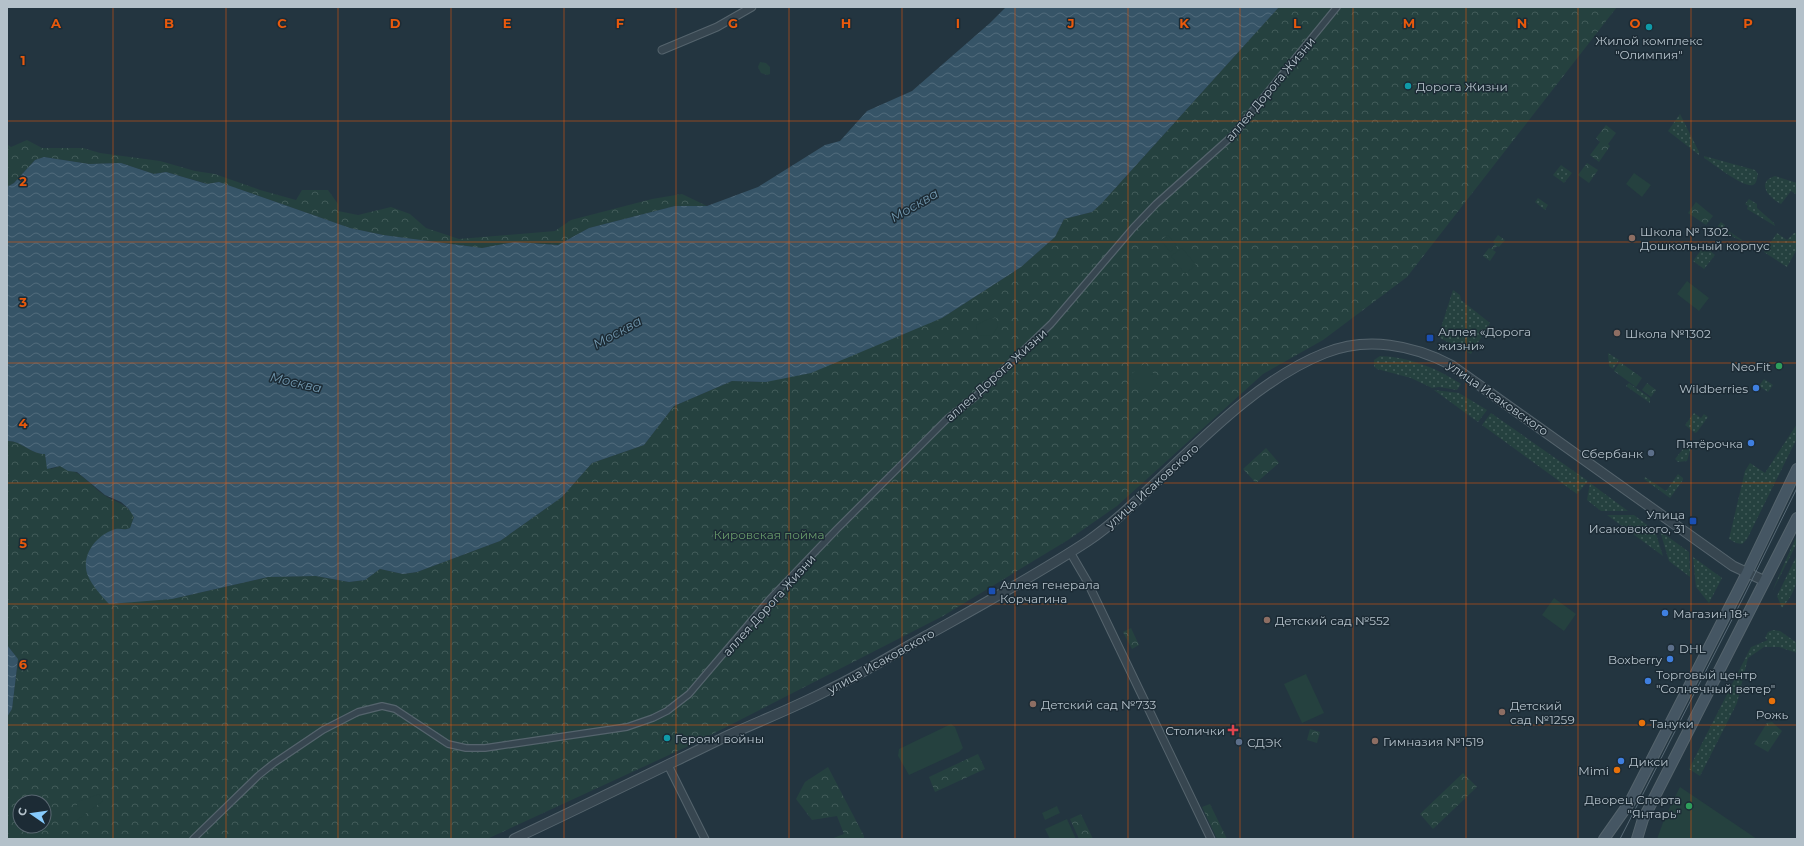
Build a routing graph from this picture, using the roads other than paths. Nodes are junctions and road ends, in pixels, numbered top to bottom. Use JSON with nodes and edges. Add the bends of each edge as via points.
{"nodes":[{"id":1,"x":752,"y":7,"type":"edge"},
{"id":2,"x":1337,"y":7,"type":"edge"},
{"id":3,"x":662,"y":50,"type":"dead end"},
{"id":4,"x":1797,"y":469,"type":"edge"},
{"id":5,"x":1797,"y":518,"type":"edge"},
{"id":6,"x":1070,"y":552,"type":"junction"},
{"id":7,"x":1747,"y":573,"type":"junction"},
{"id":8,"x":1765,"y":581,"type":"junction"},
{"id":9,"x":668,"y":765,"type":"junction"},
{"id":10,"x":193,"y":839,"type":"edge"},
{"id":11,"x":514,"y":839,"type":"edge"},
{"id":12,"x":705,"y":839,"type":"edge"},
{"id":13,"x":1211,"y":839,"type":"edge"},
{"id":14,"x":1604,"y":839,"type":"edge"},
{"id":15,"x":1637,"y":839,"type":"edge"}],
"edges":[{"from":1,"to":3,"type":"street","via":[[717,27]]},
{"from":2,"to":10,"type":"street","name":"аллея Дорога Жизни","via":[[1232,136],[1156,204],[1051,324],[974,398],[947,419],[869,497],[769,600],[689,694],[667,710],[628,727],[492,747],[466,748],[448,744],[395,709],[376,707],[358,712],[323,730],[274,763]]},
{"from":4,"to":7,"type":"main road"},
{"from":5,"to":8,"type":"main road"},
{"from":6,"to":7,"type":"street","name":"улица Исаковского","via":[[1107,527],[1242,405],[1276,379],[1328,352],[1371,344],[1416,350],[1433,355],[1458,368],[1703,545]]},
{"from":6,"to":9,"type":"street","name":"улица Исаковского","via":[[1010,589],[831,689]]},
{"from":6,"to":13,"type":"street","via":[[1090,588]]},
{"from":7,"to":8,"type":"street","name":"улица Исаковского"},
{"from":7,"to":14,"type":"main road","via":[[1630,802]]},
{"from":8,"to":15,"type":"main road","via":[[1650,806]]},
{"from":9,"to":11,"type":"street","name":"улица Исаковского"},
{"from":9,"to":12,"type":"street"}]}
